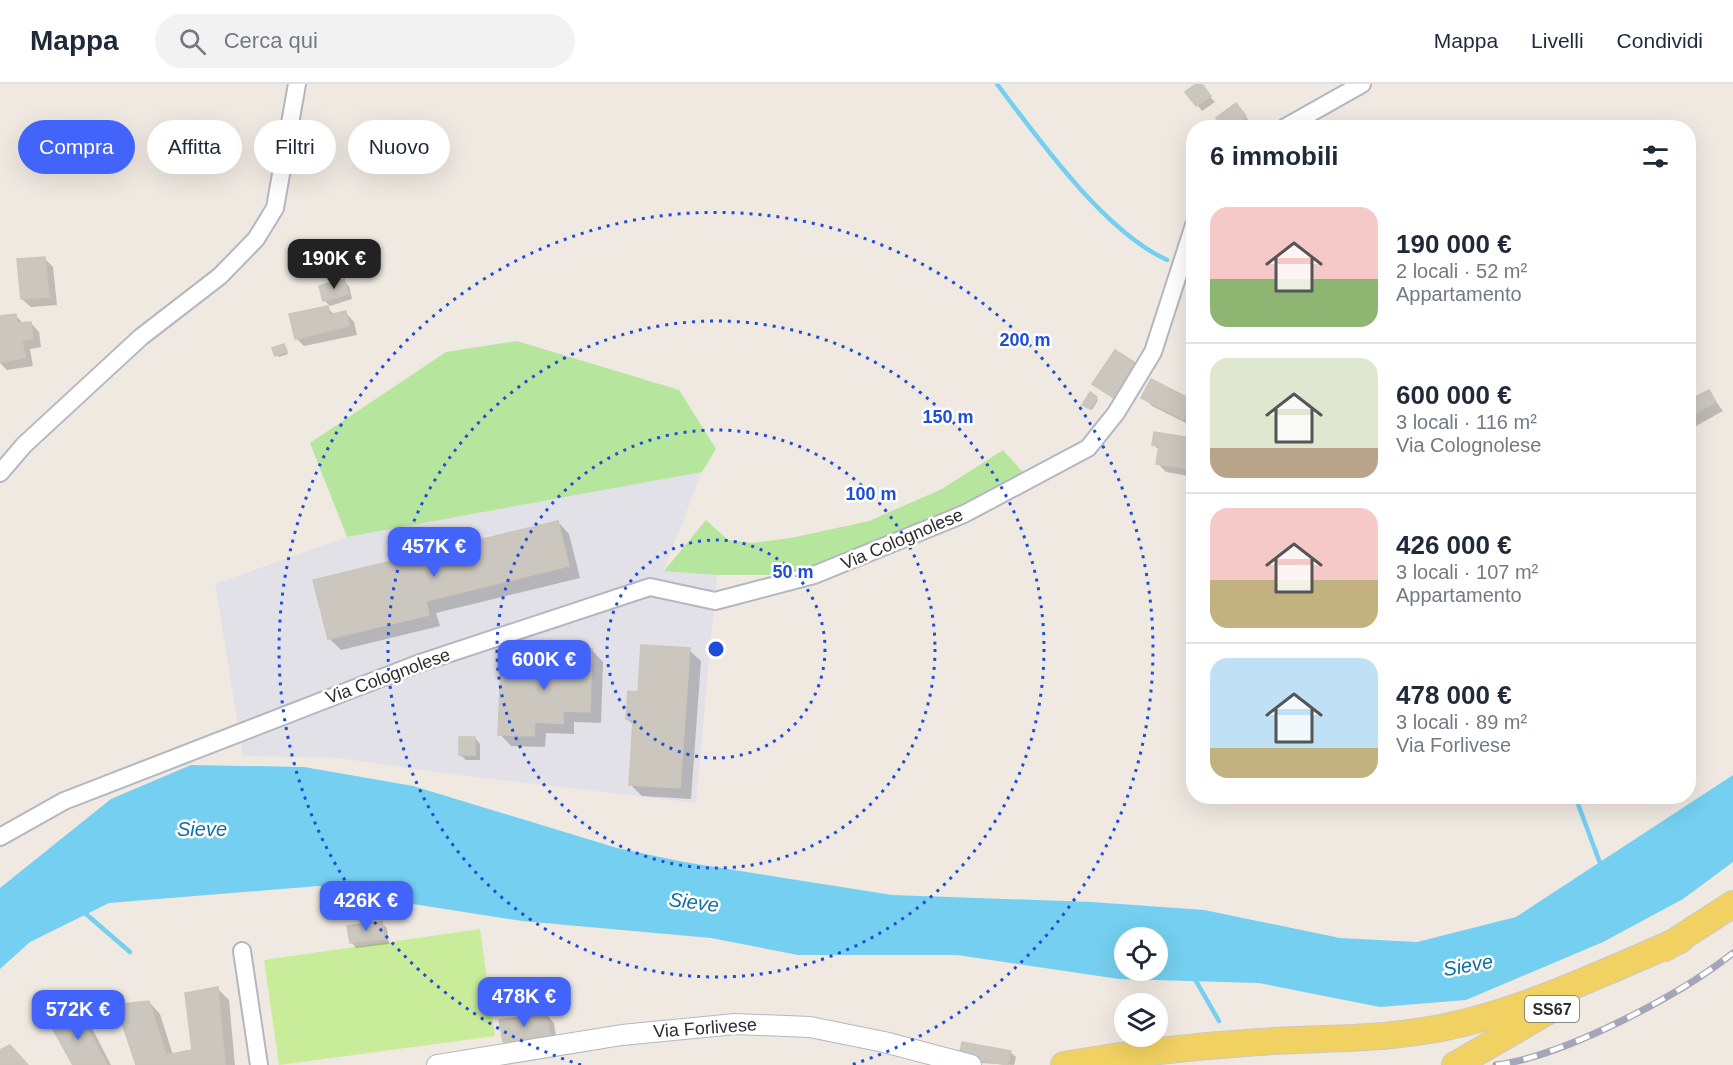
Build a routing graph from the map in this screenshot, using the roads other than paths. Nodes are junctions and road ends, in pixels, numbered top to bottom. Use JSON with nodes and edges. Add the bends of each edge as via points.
{"nodes":[{"id":1,"x":297,"y":84,"type":"edge"},
{"id":2,"x":1362,"y":84,"type":"edge"},
{"id":3,"x":1298,"y":120,"type":"edge"},
{"id":4,"x":1186,"y":250,"type":"edge"},
{"id":5,"x":0,"y":473,"type":"edge"},
{"id":6,"x":0,"y":837,"type":"edge"},
{"id":7,"x":1733,"y":904,"type":"edge"},
{"id":8,"x":1680,"y":940,"type":"junction"},
{"id":9,"x":242,"y":951,"type":"dead end"},
{"id":10,"x":259,"y":1065,"type":"edge"},
{"id":11,"x":437,"y":1065,"type":"edge"},
{"id":12,"x":971,"y":1065,"type":"edge"},
{"id":13,"x":1064,"y":1065,"type":"edge"},
{"id":14,"x":1455,"y":1065,"type":"edge"}],
"edges":[{"from":1,"to":5,"type":"street","via":[[275,208],[256,239],[220,276],[141,337],[24,445]]},
{"from":2,"to":3,"type":"street"},
{"from":4,"to":6,"type":"street","name":"Via Colognolese","via":[[1153,352],[1101,434],[1088,448],[964,514],[814,575],[715,601],[650,587],[420,663],[64,801]]},
{"from":7,"to":8,"type":"main road","number":"SS67"},
{"from":8,"to":13,"type":"main road","via":[[1558,992],[1425,1031],[1260,1042]]},
{"from":8,"to":14,"type":"main road","number":"SS67"},
{"from":9,"to":10,"type":"street"},
{"from":11,"to":12,"type":"street","name":"Via Forlivese","via":[[622,1035],[772,1024],[821,1029]]}]}
